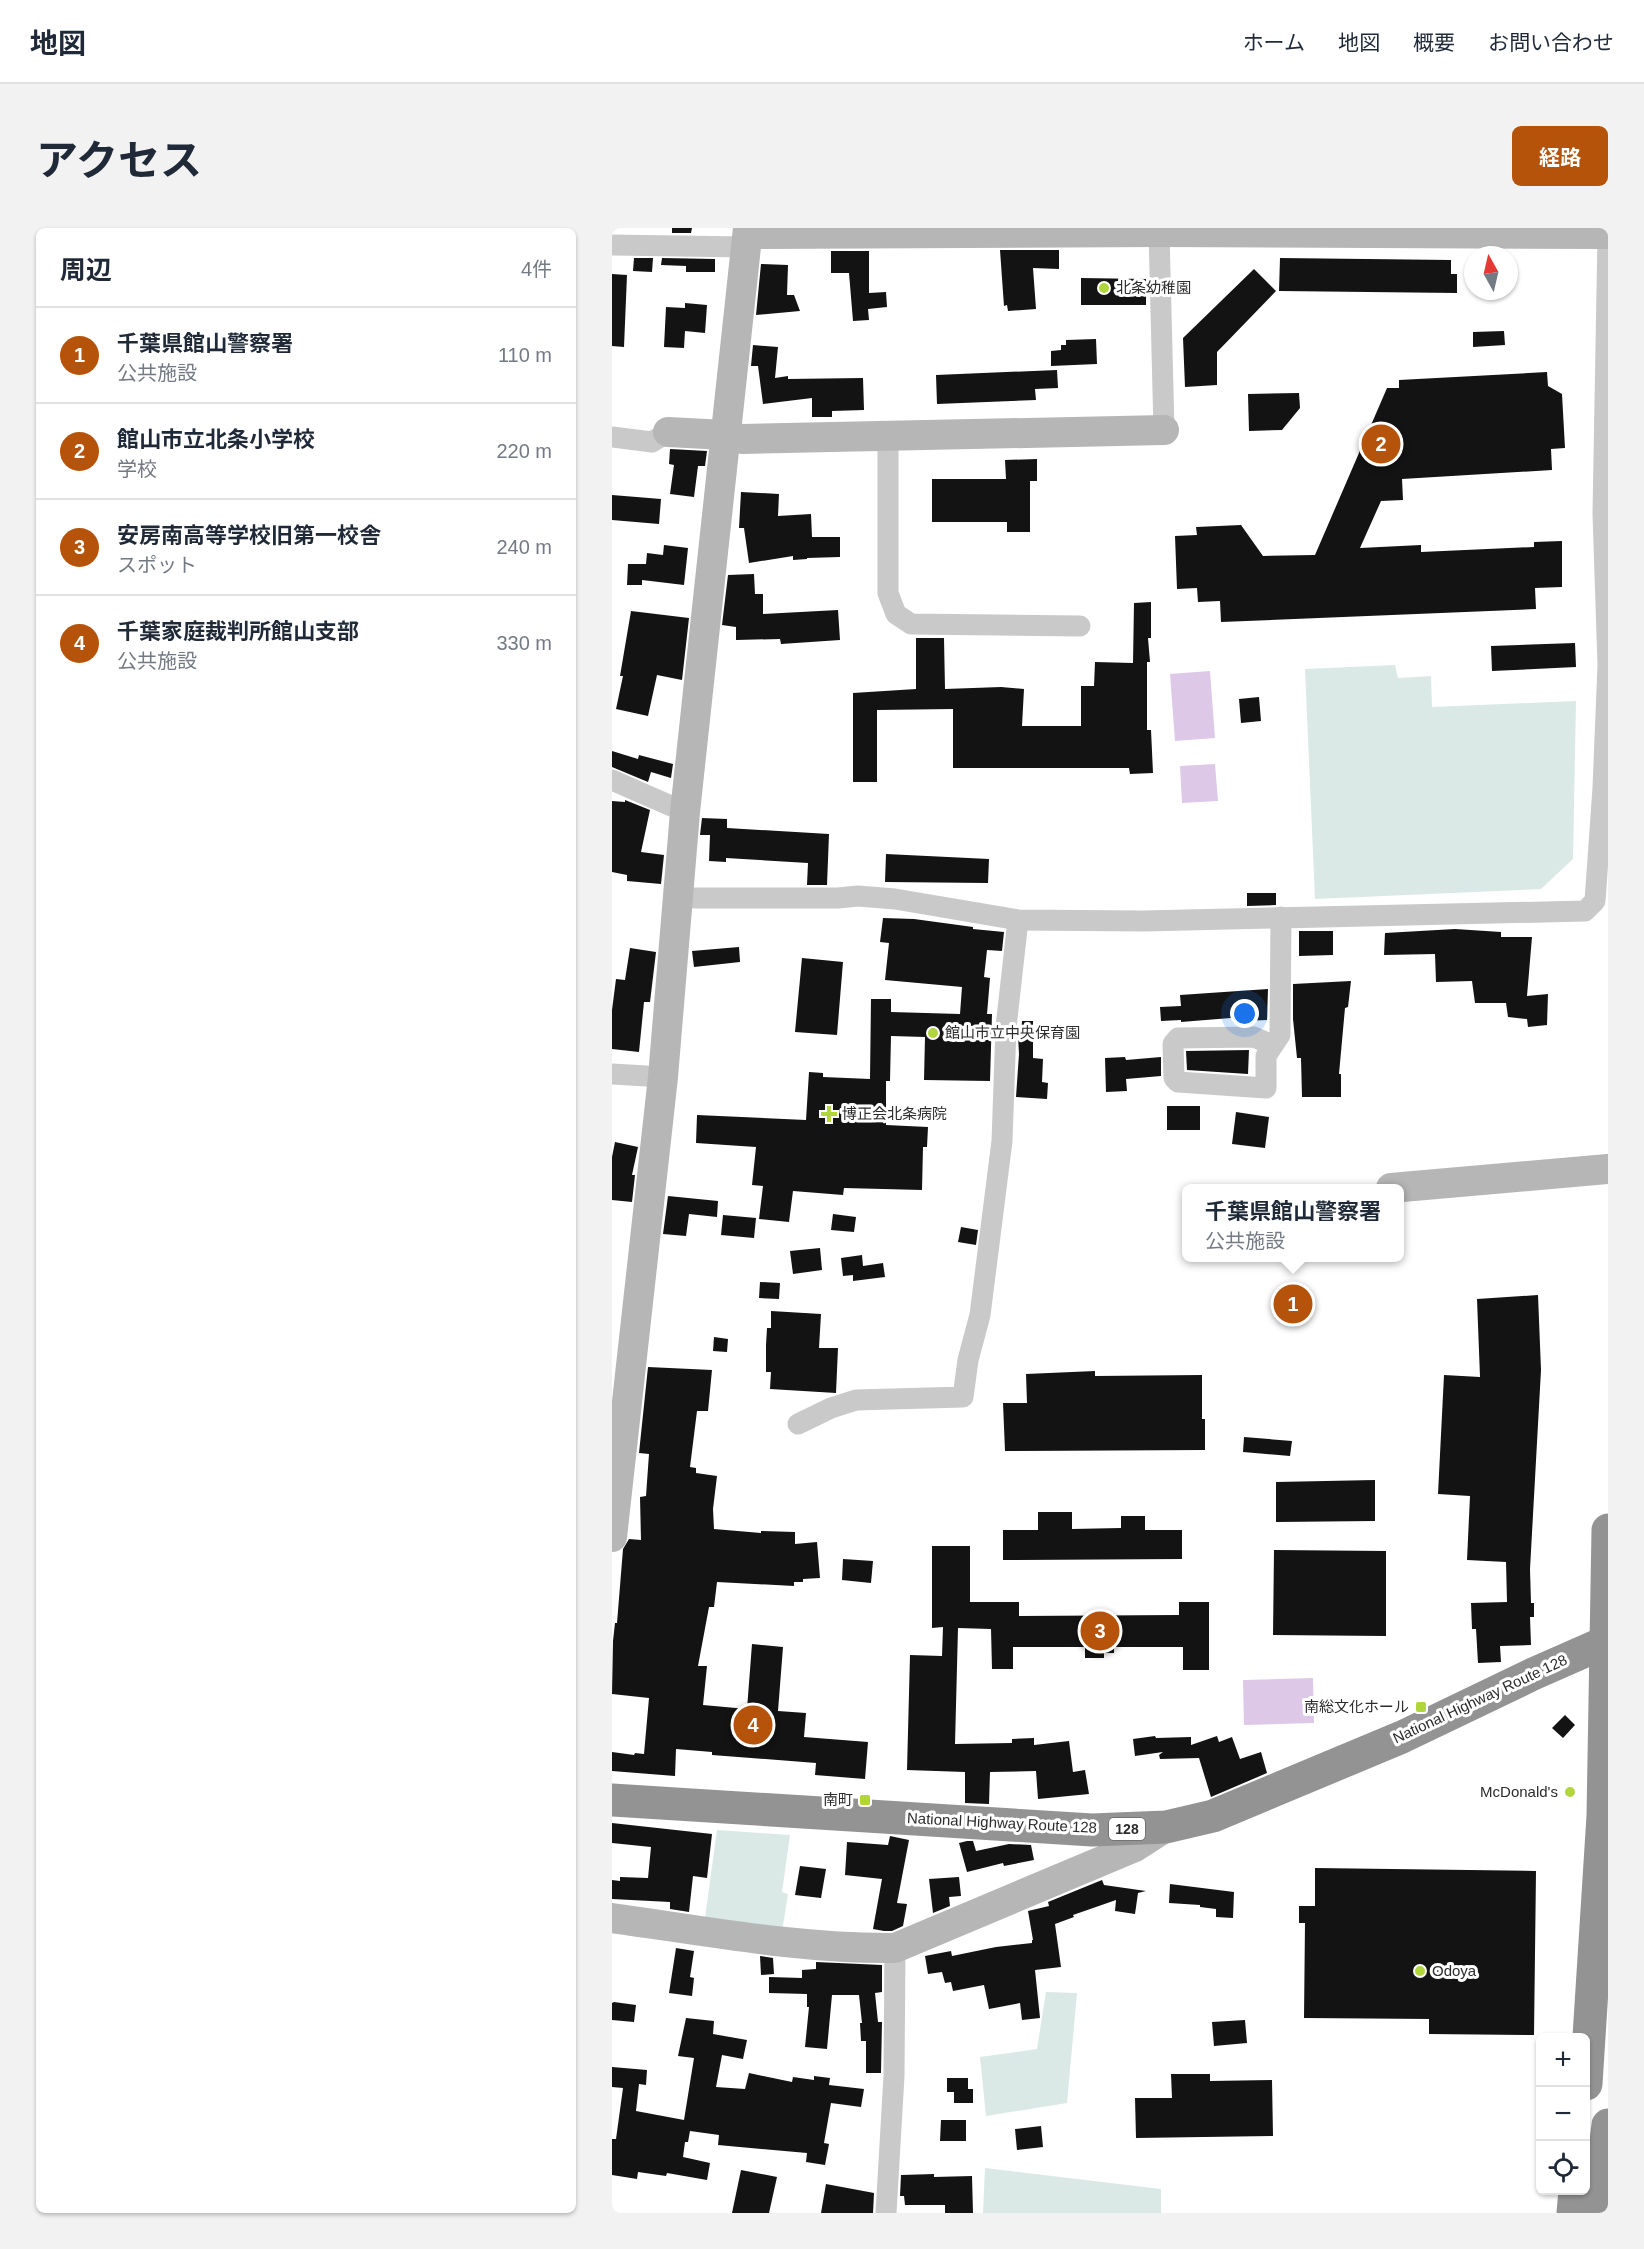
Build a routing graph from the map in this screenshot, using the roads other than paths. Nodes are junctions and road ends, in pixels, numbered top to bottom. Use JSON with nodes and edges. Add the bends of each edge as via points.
{"nodes":[{"id":1,"x":1443,"y":231,"type":"edge"},
{"id":2,"x":1159,"y":232,"type":"junction"},
{"id":3,"x":1608,"y":234,"type":"edge"},
{"id":4,"x":747,"y":236,"type":"edge"},
{"id":5,"x":612,"y":245,"type":"edge"},
{"id":6,"x":1164,"y":430,"type":"joint"},
{"id":7,"x":668,"y":432,"type":"joint"},
{"id":8,"x":725,"y":435,"type":"junction"},
{"id":9,"x":888,"y":436,"type":"junction"},
{"id":10,"x":612,"y":437,"type":"edge"},
{"id":11,"x":1080,"y":626,"type":"dead end"},
{"id":12,"x":612,"y":780,"type":"edge"},
{"id":13,"x":685,"y":812,"type":"junction"},
{"id":14,"x":679,"y":898,"type":"junction"},
{"id":15,"x":1281,"y":917,"type":"junction"},
{"id":16,"x":1017,"y":920,"type":"junction"},
{"id":17,"x":1272,"y":1045,"type":"junction"},
{"id":18,"x":612,"y":1074,"type":"edge"},
{"id":19,"x":663,"y":1077,"type":"junction"},
{"id":20,"x":1608,"y":1169,"type":"edge"},
{"id":21,"x":1404,"y":1187,"type":"edge"},
{"id":22,"x":798,"y":1424,"type":"dead end"},
{"id":23,"x":618,"y":1438,"type":"edge"},
{"id":24,"x":1608,"y":1530,"type":"edge"},
{"id":25,"x":612,"y":1537,"type":"edge"},
{"id":26,"x":1607,"y":1641,"type":"edge"},
{"id":27,"x":612,"y":1800,"type":"edge"},
{"id":28,"x":1166,"y":1827,"type":"junction"},
{"id":29,"x":612,"y":1918,"type":"edge"},
{"id":30,"x":895,"y":1948,"type":"junction"},
{"id":31,"x":1589,"y":2033,"type":"edge"},
{"id":32,"x":1608,"y":2125,"type":"edge"},
{"id":33,"x":1575,"y":2195,"type":"edge"},
{"id":34,"x":886,"y":2213,"type":"edge"},
{"id":35,"x":1573,"y":2213,"type":"edge"},
{"id":36,"x":1597,"y":2213,"type":"edge"}],
"edges":[{"from":1,"to":2,"type":"street"},
{"from":1,"to":3,"type":"street"},
{"from":2,"to":4,"type":"street"},
{"from":2,"to":6,"type":"street"},
{"from":3,"to":15,"type":"street","via":[[1603,514],[1608,665],[1595,901],[1586,911]]},
{"from":4,"to":5,"type":"street"},
{"from":4,"to":8,"type":"street"},
{"from":6,"to":9,"type":"street"},
{"from":7,"to":8,"type":"street"},
{"from":7,"to":10,"type":"street","via":[[652,442]]},
{"from":8,"to":9,"type":"street","via":[[742,439]]},
{"from":8,"to":13,"type":"street"},
{"from":9,"to":11,"type":"street","via":[[888,593],[896,614],[911,624]]},
{"from":12,"to":13,"type":"street"},
{"from":13,"to":14,"type":"street"},
{"from":14,"to":16,"type":"street","via":[[858,896]]},
{"from":14,"to":19,"type":"street"},
{"from":15,"to":16,"type":"street"},
{"from":15,"to":17,"type":"street","via":[[1280,1035]]},
{"from":16,"to":22,"type":"street","via":[[1006,1027],[1002,1141],[980,1315],[963,1397],[855,1400]]},
{"from":17,"to":17,"type":"street","via":[[1266,1056],[1266,1088],[1178,1082],[1174,1078],[1173,1044],[1178,1038],[1254,1037]]},
{"from":18,"to":19,"type":"street"},
{"from":19,"to":23,"type":"street"},
{"from":20,"to":21,"type":"street"},
{"from":23,"to":25,"type":"street"},
{"from":24,"to":26,"type":"highway"},
{"from":26,"to":28,"type":"highway","name":"National Highway Route 128","number":"128","via":[[1402,1737],[1213,1816]]},
{"from":26,"to":31,"type":"highway","via":[[1603,1816]]},
{"from":27,"to":28,"type":"highway","name":"National Highway Route 128","number":"128","via":[[1092,1830]]},
{"from":28,"to":30,"type":"street","via":[[1135,1847]]},
{"from":29,"to":30,"type":"street","via":[[793,1942],[860,1949]]},
{"from":30,"to":34,"type":"street","via":[[894,2076]]},
{"from":32,"to":36,"type":"highway"},
{"from":33,"to":35,"type":"highway"}]}
